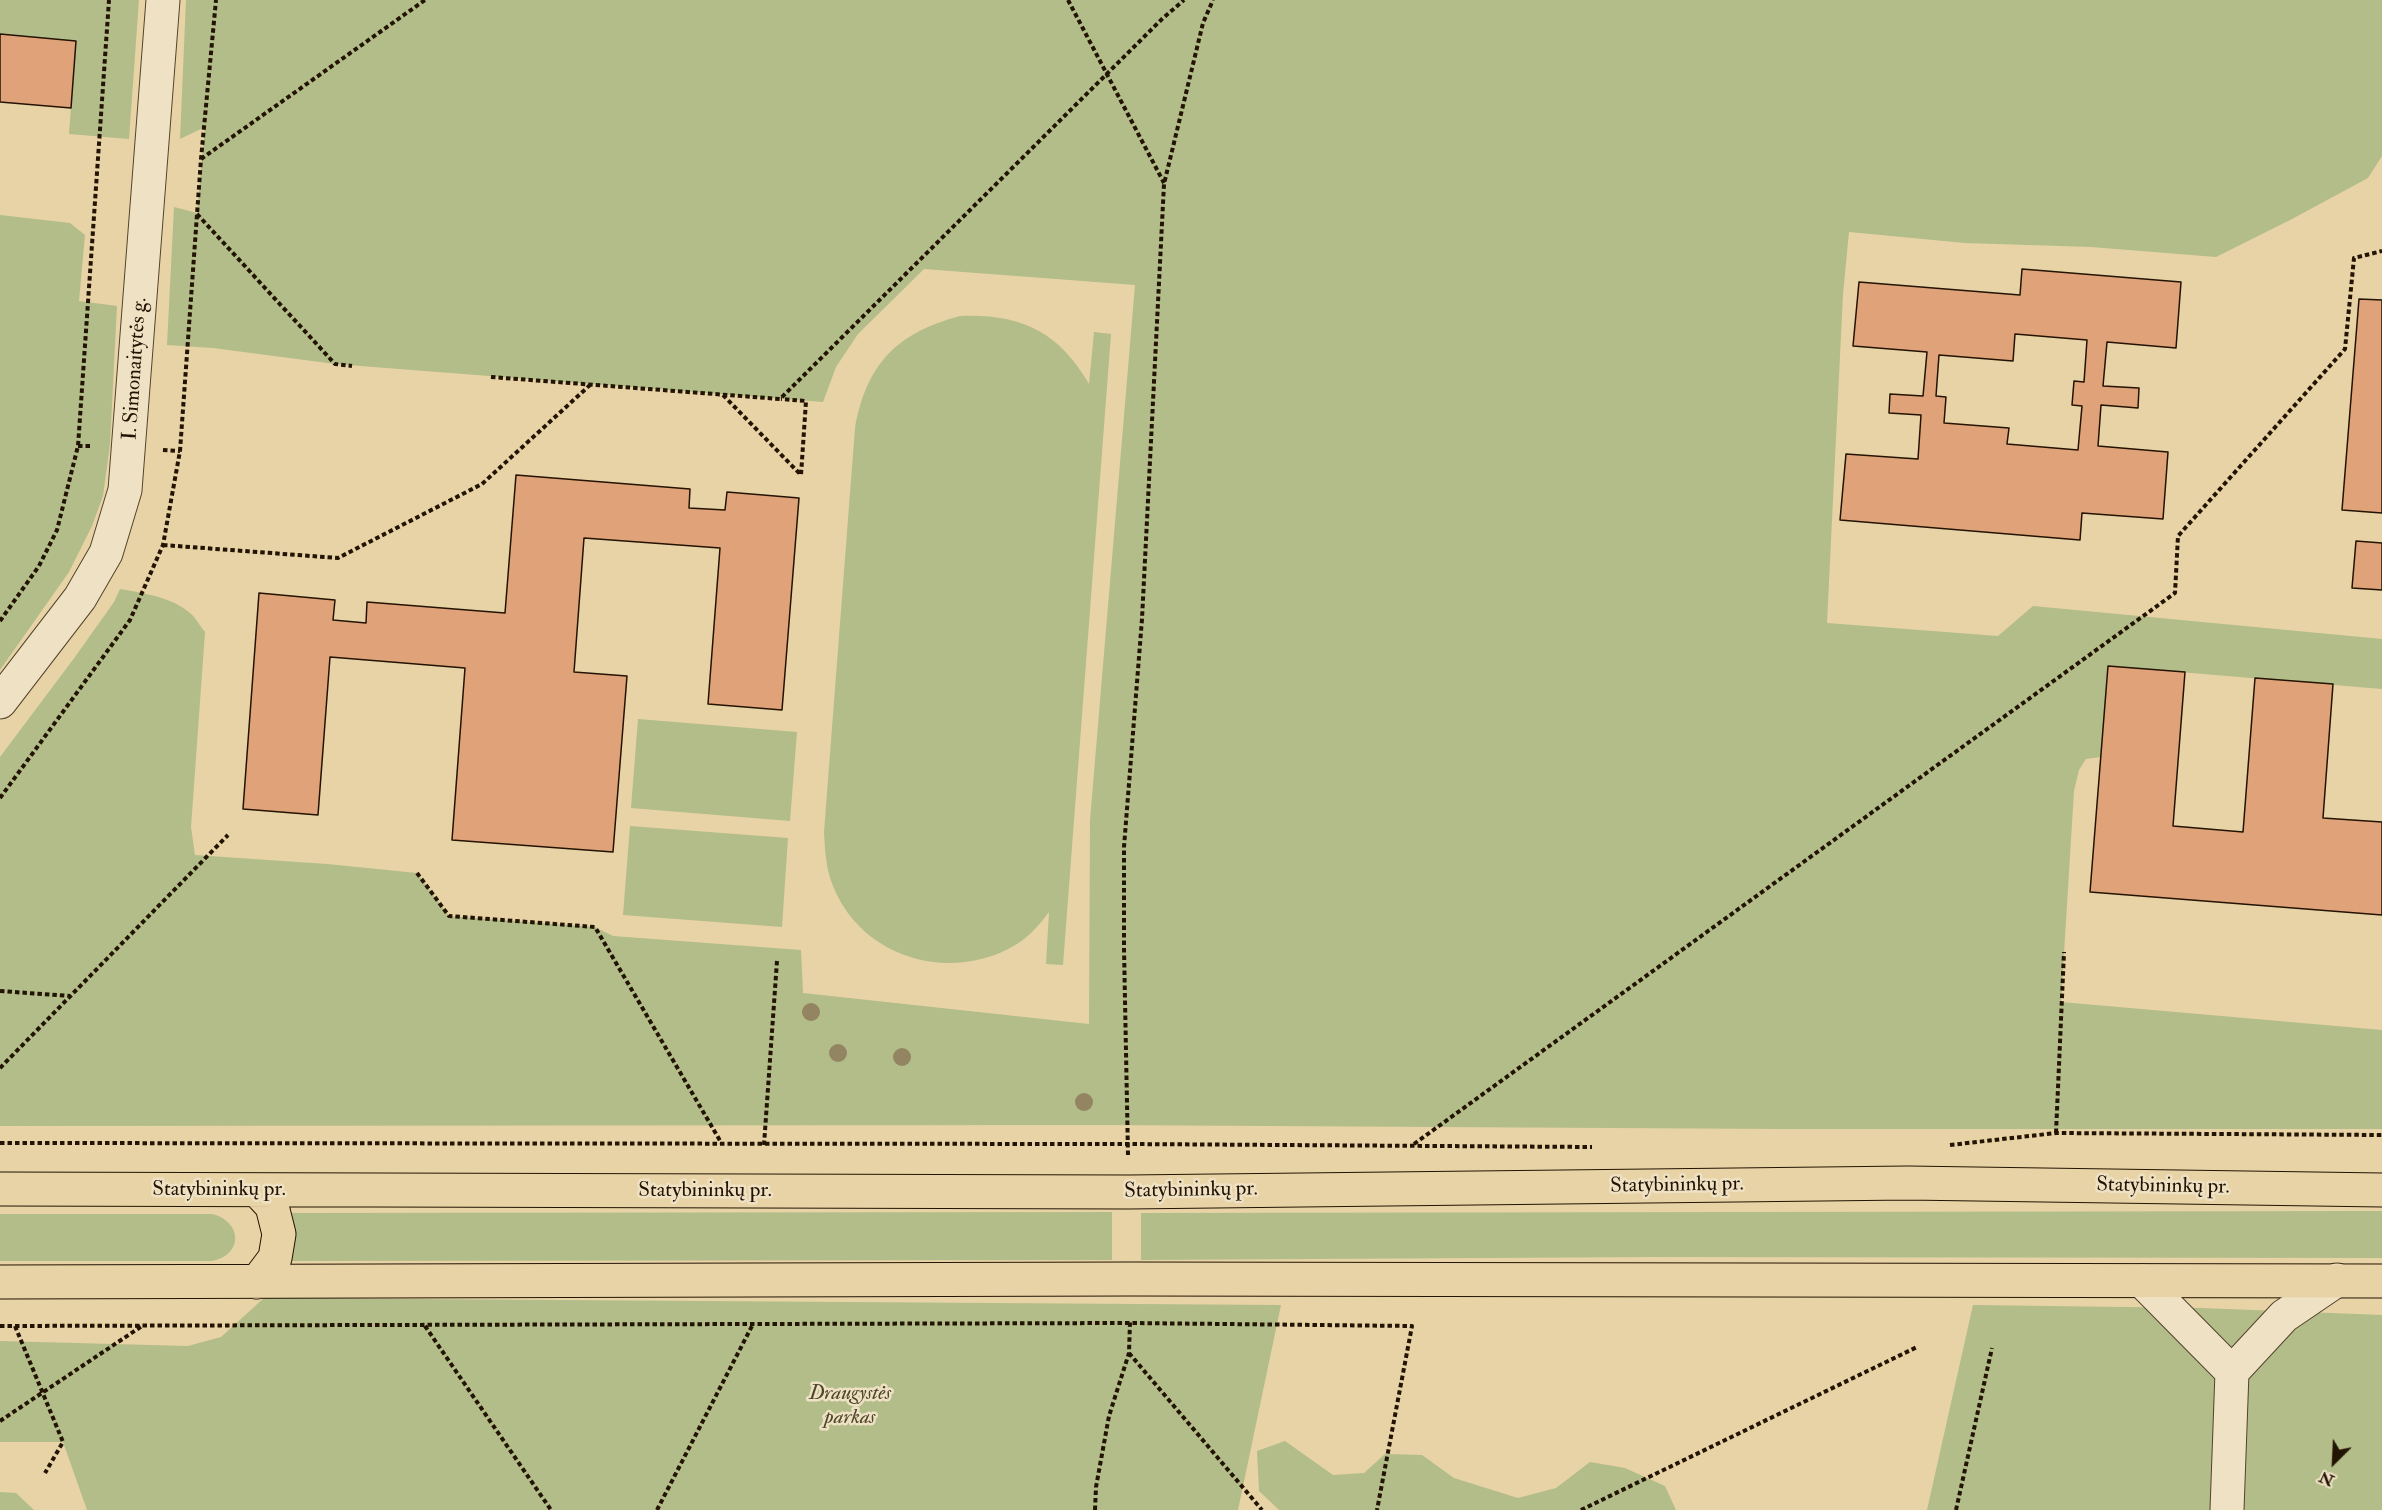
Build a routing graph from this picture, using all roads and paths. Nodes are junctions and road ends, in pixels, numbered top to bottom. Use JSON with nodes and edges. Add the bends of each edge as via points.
{"nodes":[{"id":1,"x":109,"y":0,"type":"edge"},
{"id":2,"x":163,"y":0,"type":"edge"},
{"id":3,"x":425,"y":0,"type":"edge"},
{"id":4,"x":1068,"y":0,"type":"edge"},
{"id":5,"x":1184,"y":0,"type":"edge"},
{"id":6,"x":1213,"y":0,"type":"edge"},
{"id":7,"x":1106,"y":74,"type":"junction"},
{"id":8,"x":201,"y":159,"type":"dead end"},
{"id":9,"x":1164,"y":184,"type":"junction"},
{"id":10,"x":197,"y":214,"type":"dead end"},
{"id":11,"x":2382,"y":251,"type":"edge"},
{"id":12,"x":352,"y":366,"type":"dead end"},
{"id":13,"x":490,"y":377,"type":"dead end"},
{"id":14,"x":591,"y":384,"type":"junction"},
{"id":15,"x":723,"y":394,"type":"junction"},
{"id":16,"x":780,"y":399,"type":"junction"},
{"id":17,"x":163,"y":545,"type":"dead end"},
{"id":18,"x":0,"y":621,"type":"edge"},
{"id":19,"x":0,"y":702,"type":"edge"},
{"id":20,"x":228,"y":835,"type":"dead end"},
{"id":21,"x":417,"y":873,"type":"dead end"},
{"id":22,"x":2064,"y":952,"type":"dead end"},
{"id":23,"x":777,"y":961,"type":"dead end"},
{"id":24,"x":0,"y":991,"type":"edge"},
{"id":25,"x":70,"y":996,"type":"junction"},
{"id":26,"x":0,"y":1068,"type":"edge"},
{"id":27,"x":2056,"y":1133,"type":"junction"},
{"id":28,"x":2382,"y":1135,"type":"edge"},
{"id":29,"x":0,"y":1143,"type":"edge"},
{"id":30,"x":1128,"y":1144,"type":"junction"},
{"id":31,"x":722,"y":1145,"type":"junction"},
{"id":32,"x":764,"y":1145,"type":"junction"},
{"id":33,"x":1413,"y":1145,"type":"junction"},
{"id":34,"x":1941,"y":1146,"type":"dead end"},
{"id":35,"x":1601,"y":1147,"type":"dead end"},
{"id":36,"x":0,"y":1189,"type":"edge"},
{"id":37,"x":257,"y":1190,"type":"junction"},
{"id":38,"x":2382,"y":1190,"type":"edge"},
{"id":39,"x":1129,"y":1192,"type":"junction"},
{"id":40,"x":1130,"y":1279,"type":"junction"},
{"id":41,"x":2337,"y":1280,"type":"junction"},
{"id":42,"x":2142,"y":1281,"type":"junction"},
{"id":43,"x":2382,"y":1281,"type":"edge"},
{"id":44,"x":0,"y":1282,"type":"edge"},
{"id":45,"x":257,"y":1282,"type":"junction"},
{"id":46,"x":753,"y":1323,"type":"junction"},
{"id":47,"x":1130,"y":1323,"type":"junction"},
{"id":48,"x":424,"y":1325,"type":"junction"},
{"id":49,"x":0,"y":1326,"type":"edge"},
{"id":50,"x":15,"y":1326,"type":"junction"},
{"id":51,"x":143,"y":1326,"type":"junction"},
{"id":52,"x":1917,"y":1347,"type":"dead end"},
{"id":53,"x":1992,"y":1348,"type":"dead end"},
{"id":54,"x":1129,"y":1353,"type":"junction"},
{"id":55,"x":2232,"y":1372,"type":"junction"},
{"id":56,"x":42,"y":1393,"type":"junction"},
{"id":57,"x":0,"y":1421,"type":"edge"},
{"id":58,"x":45,"y":1473,"type":"dead end"},
{"id":59,"x":551,"y":1510,"type":"edge"},
{"id":60,"x":657,"y":1510,"type":"edge"},
{"id":61,"x":1095,"y":1510,"type":"edge"},
{"id":62,"x":1262,"y":1510,"type":"edge"},
{"id":63,"x":1377,"y":1510,"type":"edge"},
{"id":64,"x":1581,"y":1510,"type":"edge"},
{"id":65,"x":1956,"y":1510,"type":"edge"},
{"id":66,"x":2227,"y":1510,"type":"edge"}],
"edges":[{"from":1,"to":18,"type":"path","via":[[78,446],[57,530],[39,566]]},
{"from":2,"to":19,"type":"street","name":"I. Simonaitytės g.","via":[[126,490],[106,553],[80,598]]},
{"from":3,"to":8,"type":"path"},
{"from":4,"to":7,"type":"path"},
{"from":5,"to":7,"type":"path"},
{"from":6,"to":9,"type":"path","via":[[1203,23]]},
{"from":7,"to":9,"type":"path"},
{"from":7,"to":16,"type":"path"},
{"from":9,"to":30,"type":"path","via":[[1142,619],[1124,847]]},
{"from":10,"to":12,"type":"path","via":[[335,364]]},
{"from":11,"to":33,"type":"path","via":[[2354,258],[2345,349],[2178,536],[2175,593]]},
{"from":13,"to":14,"type":"path"},
{"from":14,"to":15,"type":"path"},
{"from":14,"to":17,"type":"path","via":[[482,484],[338,558]]},
{"from":15,"to":16,"type":"path"},
{"from":15,"to":16,"type":"path","via":[[801,475],[806,401]]},
{"from":20,"to":25,"type":"path"},
{"from":21,"to":31,"type":"path","via":[[449,916],[595,927]]},
{"from":22,"to":27,"type":"path"},
{"from":23,"to":32,"type":"path"},
{"from":24,"to":25,"type":"path"},
{"from":25,"to":26,"type":"path"},
{"from":27,"to":28,"type":"path"},
{"from":27,"to":34,"type":"path"},
{"from":29,"to":31,"type":"path"},
{"from":30,"to":32,"type":"path"},
{"from":30,"to":33,"type":"path"},
{"from":30,"to":39,"type":"path"},
{"from":31,"to":32,"type":"path"},
{"from":33,"to":35,"type":"path"},
{"from":36,"to":37,"type":"main road","name":"Statybininkų pr."},
{"from":37,"to":39,"type":"main road","name":"Statybininkų pr."},
{"from":37,"to":45,"type":"main road","via":[[272,1206],[279,1234],[275,1258]]},
{"from":38,"to":39,"type":"main road","name":"Statybininkų pr.","via":[[1908,1183]]},
{"from":40,"to":42,"type":"main road"},
{"from":40,"to":45,"type":"main road"},
{"from":40,"to":47,"type":"path"},
{"from":41,"to":42,"type":"main road"},
{"from":41,"to":43,"type":"main road"},
{"from":41,"to":55,"type":"street","via":[[2284,1316]]},
{"from":42,"to":55,"type":"street"},
{"from":44,"to":45,"type":"main road"},
{"from":46,"to":47,"type":"path"},
{"from":46,"to":48,"type":"path"},
{"from":46,"to":60,"type":"path"},
{"from":47,"to":54,"type":"path"},
{"from":47,"to":63,"type":"path","via":[[1412,1326]]},
{"from":48,"to":51,"type":"path"},
{"from":48,"to":59,"type":"path"},
{"from":49,"to":50,"type":"path"},
{"from":50,"to":51,"type":"path"},
{"from":50,"to":56,"type":"path"},
{"from":51,"to":56,"type":"path"},
{"from":52,"to":64,"type":"path"},
{"from":53,"to":65,"type":"path"},
{"from":54,"to":61,"type":"path","via":[[1109,1416]]},
{"from":54,"to":62,"type":"path"},
{"from":55,"to":66,"type":"street"},
{"from":56,"to":57,"type":"path"},
{"from":56,"to":58,"type":"path","via":[[63,1442]]}]}
